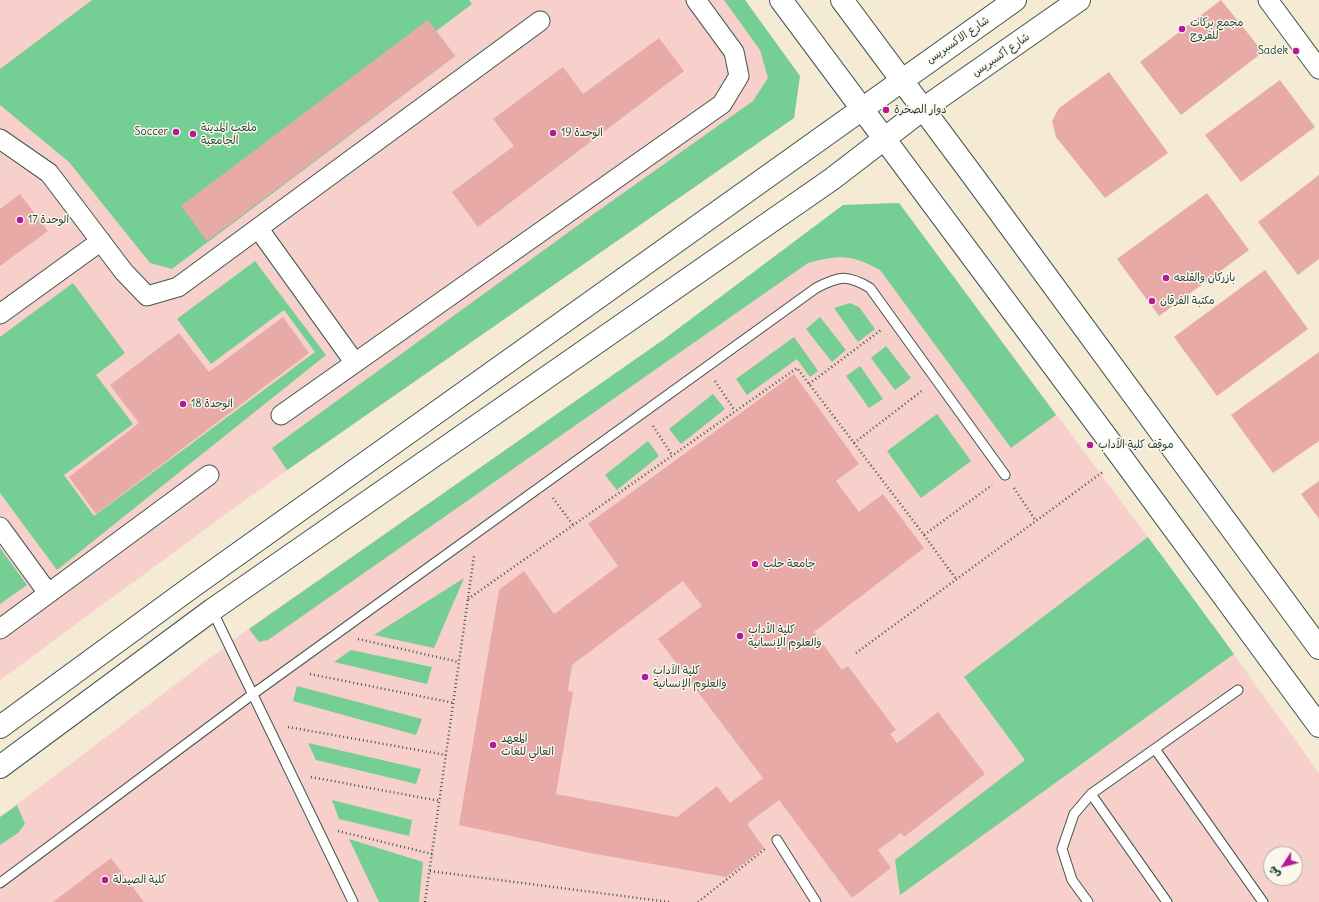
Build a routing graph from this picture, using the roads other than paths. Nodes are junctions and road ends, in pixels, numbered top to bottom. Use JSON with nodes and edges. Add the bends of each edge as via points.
{"nodes":[{"id":1,"x":696,"y":0,"type":"edge"},
{"id":2,"x":781,"y":0,"type":"edge"},
{"id":3,"x":842,"y":0,"type":"edge"},
{"id":4,"x":1015,"y":0,"type":"edge"},
{"id":5,"x":1078,"y":0,"type":"edge"},
{"id":6,"x":1268,"y":0,"type":"edge"},
{"id":7,"x":540,"y":21,"type":"dead end"},
{"id":8,"x":1319,"y":69,"type":"edge"},
{"id":9,"x":902,"y":80,"type":"junction"},
{"id":10,"x":862,"y":108,"type":"junction"},
{"id":11,"x":923,"y":109,"type":"junction"},
{"id":12,"x":0,"y":139,"type":"edge"},
{"id":13,"x":884,"y":139,"type":"junction"},
{"id":14,"x":258,"y":228,"type":"junction"},
{"id":15,"x":100,"y":241,"type":"junction"},
{"id":16,"x":0,"y":314,"type":"edge"},
{"id":17,"x":355,"y":363,"type":"junction"},
{"id":18,"x":281,"y":415,"type":"dead end"},
{"id":19,"x":209,"y":475,"type":"dead end"},
{"id":20,"x":1005,"y":475,"type":"road end"},
{"id":21,"x":0,"y":527,"type":"edge"},
{"id":22,"x":48,"y":593,"type":"junction"},
{"id":23,"x":212,"y":610,"type":"junction"},
{"id":24,"x":0,"y":629,"type":"edge"},
{"id":25,"x":1319,"y":648,"type":"edge"},
{"id":26,"x":1238,"y":690,"type":"dead end"},
{"id":27,"x":253,"y":694,"type":"junction"},
{"id":28,"x":1319,"y":726,"type":"edge"},
{"id":29,"x":0,"y":727,"type":"edge"},
{"id":30,"x":1155,"y":749,"type":"junction"},
{"id":31,"x":0,"y":767,"type":"edge"},
{"id":32,"x":1091,"y":794,"type":"junction"},
{"id":33,"x":777,"y":840,"type":"road end"},
{"id":34,"x":0,"y":883,"type":"edge"},
{"id":35,"x":353,"y":902,"type":"edge"},
{"id":36,"x":816,"y":902,"type":"edge"},
{"id":37,"x":1088,"y":902,"type":"edge"},
{"id":38,"x":1167,"y":902,"type":"edge"},
{"id":39,"x":1263,"y":902,"type":"edge"}],
"edges":[{"from":1,"to":17,"type":"street","via":[[734,52],[739,76],[722,104]]},
{"from":2,"to":10,"type":"main road"},
{"from":3,"to":9,"type":"main road"},
{"from":4,"to":9,"type":"main road","name":"شارع الاكسبريس"},
{"from":5,"to":11,"type":"main road","name":"شارع أكسبريس"},
{"from":6,"to":8,"type":"street"},
{"from":7,"to":14,"type":"street"},
{"from":9,"to":10,"type":"main road","name":"شارع الاكسبريس"},
{"from":9,"to":11,"type":"main road"},
{"from":10,"to":13,"type":"main road"},
{"from":10,"to":29,"type":"main road","name":"شارع الاكسبريس","via":[[219,567]]},
{"from":11,"to":13,"type":"main road","name":"شارع أكسبريس"},
{"from":11,"to":25,"type":"main road"},
{"from":12,"to":15,"type":"street","via":[[49,173]]},
{"from":13,"to":23,"type":"main road","name":"شارع أكسبريس","via":[[832,179]]},
{"from":13,"to":28,"type":"main road"},
{"from":14,"to":15,"type":"street","via":[[178,287],[147,296]]},
{"from":14,"to":17,"type":"street"},
{"from":15,"to":16,"type":"street"},
{"from":17,"to":18,"type":"street"},
{"from":19,"to":22,"type":"street"},
{"from":20,"to":27,"type":"lane","via":[[870,288],[854,279],[833,279],[816,288]]},
{"from":21,"to":22,"type":"street"},
{"from":22,"to":24,"type":"street"},
{"from":23,"to":27,"type":"lane"},
{"from":23,"to":31,"type":"main road","name":"شارع أكسبريس"},
{"from":26,"to":30,"type":"lane"},
{"from":27,"to":34,"type":"lane"},
{"from":27,"to":35,"type":"lane"},
{"from":30,"to":32,"type":"lane"},
{"from":30,"to":39,"type":"lane"},
{"from":32,"to":37,"type":"lane","via":[[1074,814],[1062,848],[1072,880]]},
{"from":32,"to":38,"type":"lane"},
{"from":33,"to":36,"type":"lane"}]}
